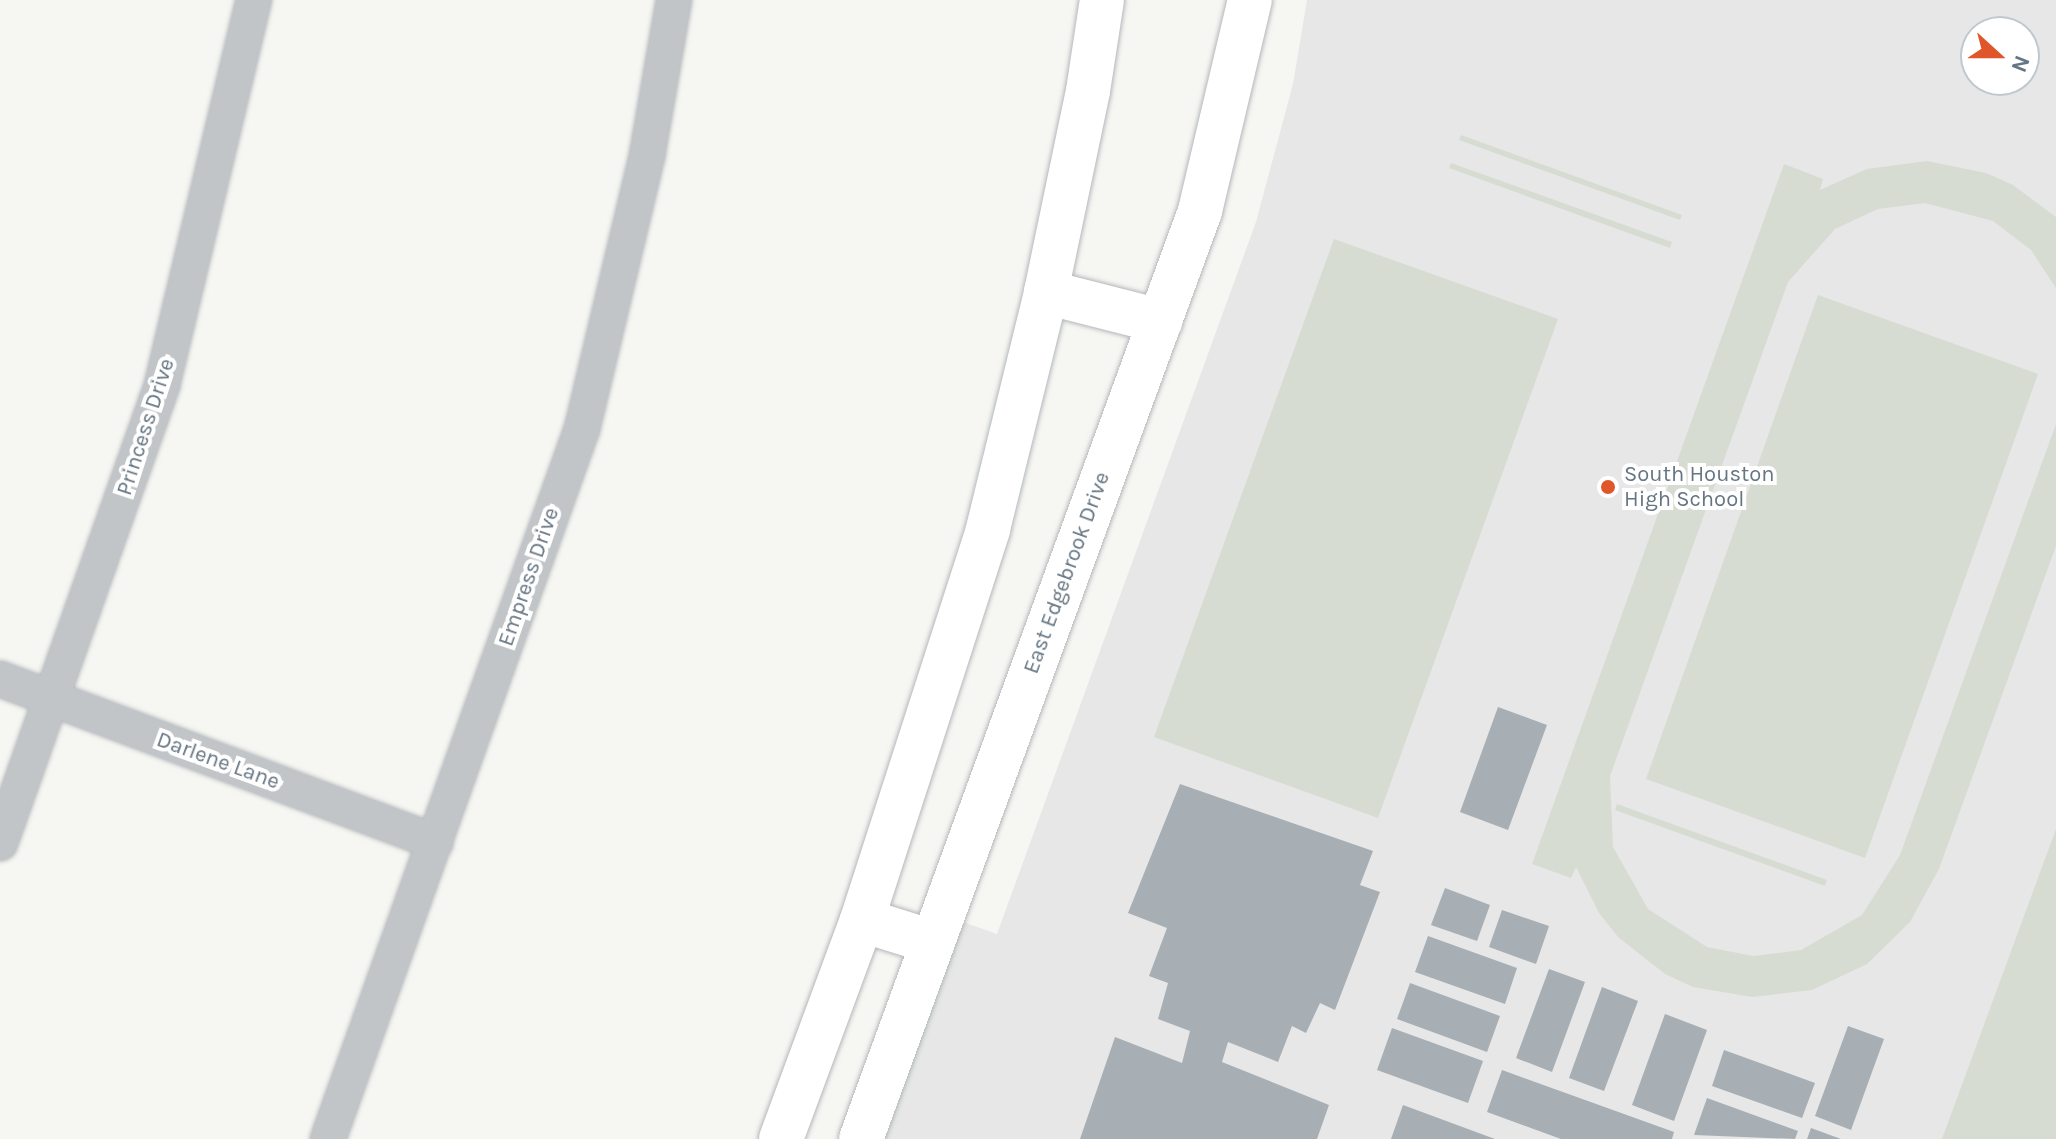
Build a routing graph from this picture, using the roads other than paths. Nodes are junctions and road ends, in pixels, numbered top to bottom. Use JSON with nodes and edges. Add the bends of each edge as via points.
{"nodes":[{"id":1,"x":254,"y":0,"type":"edge"},
{"id":2,"x":674,"y":0,"type":"edge"},
{"id":3,"x":1102,"y":0,"type":"edge"},
{"id":4,"x":1250,"y":0,"type":"edge"},
{"id":5,"x":1046,"y":292,"type":"junction"},
{"id":6,"x":1160,"y":321,"type":"junction"},
{"id":7,"x":0,"y":679,"type":"edge"},
{"id":8,"x":53,"y":699,"type":"junction"},
{"id":9,"x":436,"y":842,"type":"junction"},
{"id":10,"x":0,"y":843,"type":"edge"},
{"id":11,"x":862,"y":920,"type":"junction"},
{"id":12,"x":932,"y":942,"type":"junction"},
{"id":13,"x":328,"y":1139,"type":"edge"},
{"id":14,"x":781,"y":1139,"type":"edge"},
{"id":15,"x":861,"y":1139,"type":"edge"}],
"edges":[{"from":1,"to":8,"type":"street","name":"Princess Drive","via":[[162,385]]},
{"from":2,"to":9,"type":"street","name":"Empress Drive","via":[[647,156],[582,429]]},
{"from":3,"to":5,"type":"main road"},
{"from":4,"to":6,"type":"main road","name":"East Edgebrook Drive","via":[[1200,211]]},
{"from":5,"to":6,"type":"main road"},
{"from":5,"to":11,"type":"main road","via":[[988,529]]},
{"from":6,"to":12,"type":"main road","name":"East Edgebrook Drive"},
{"from":7,"to":8,"type":"street","name":"Darlene Lane"},
{"from":8,"to":9,"type":"street","name":"Darlene Lane"},
{"from":8,"to":10,"type":"street","name":"Princess Drive"},
{"from":9,"to":13,"type":"street","name":"Empress Drive"},
{"from":11,"to":12,"type":"main road"},
{"from":11,"to":14,"type":"main road"},
{"from":12,"to":15,"type":"main road","name":"East Edgebrook Drive"}]}
